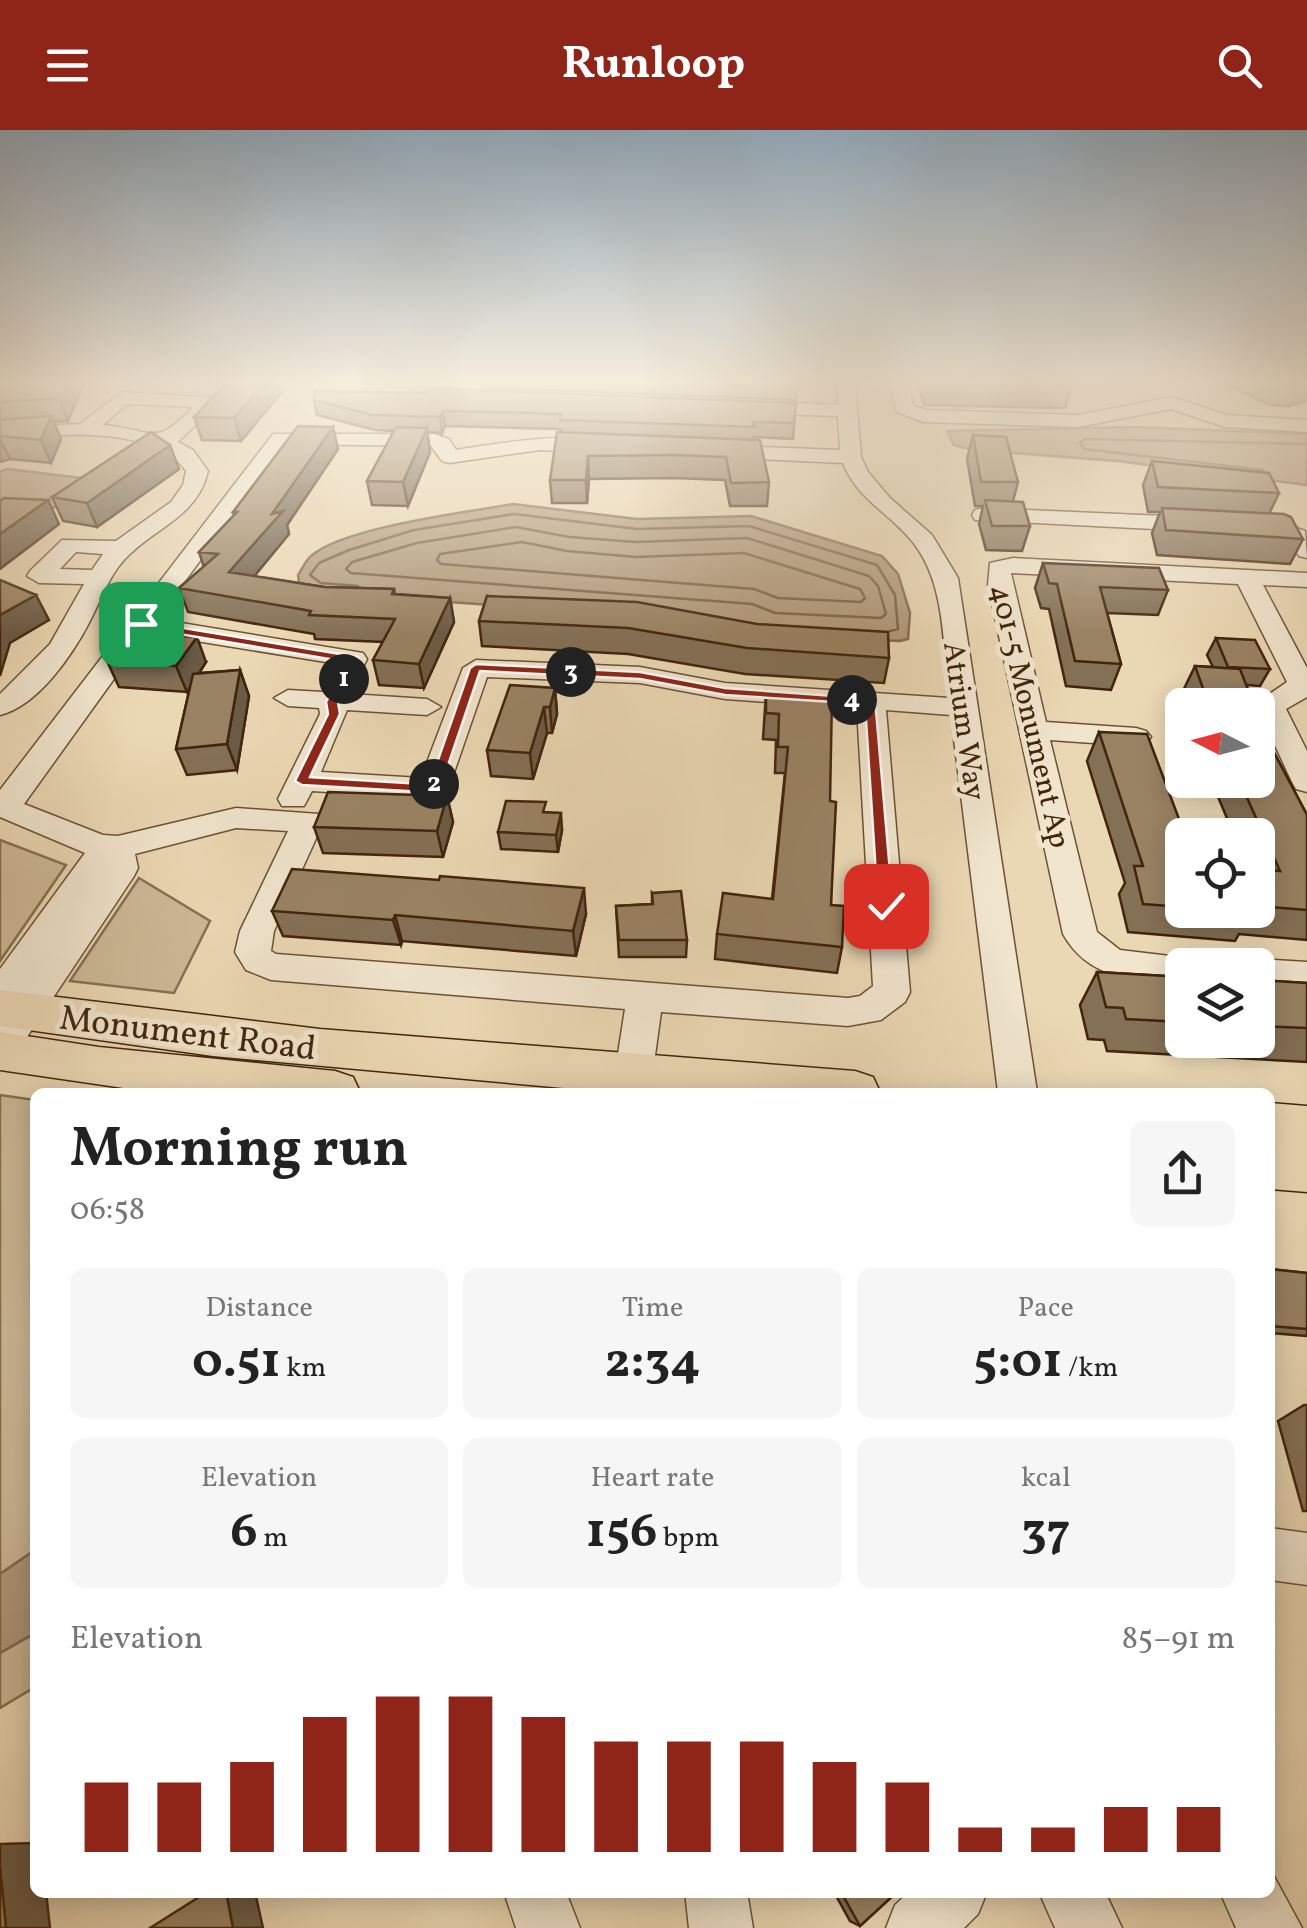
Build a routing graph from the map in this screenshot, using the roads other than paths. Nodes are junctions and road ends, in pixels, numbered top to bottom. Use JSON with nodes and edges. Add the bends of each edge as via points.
{"nodes":[{"id":1,"x":195,"y":468,"type":"edge"},
{"id":2,"x":258,"y":468,"type":"edge"},
{"id":3,"x":857,"y":468,"type":"edge"},
{"id":4,"x":984,"y":515,"type":"edge"},
{"id":5,"x":122,"y":548,"type":"junction"},
{"id":6,"x":1307,"y":551,"type":"edge"},
{"id":7,"x":99,"y":576,"type":"junction"},
{"id":8,"x":1247,"y":578,"type":"junction"},
{"id":9,"x":1307,"y":580,"type":"edge"},
{"id":10,"x":141,"y":624,"type":"junction"},
{"id":11,"x":983,"y":634,"type":"junction"},
{"id":12,"x":288,"y":698,"type":"dead end"},
{"id":13,"x":871,"y":701,"type":"junction"},
{"id":14,"x":332,"y":702,"type":"junction"},
{"id":15,"x":0,"y":707,"type":"edge"},
{"id":16,"x":427,"y":707,"type":"dead end"},
{"id":17,"x":964,"y":707,"type":"junction"},
{"id":18,"x":1033,"y":730,"type":"junction"},
{"id":19,"x":1136,"y":736,"type":"edge"},
{"id":20,"x":302,"y":781,"type":"junction"},
{"id":21,"x":1307,"y":782,"type":"edge"},
{"id":22,"x":296,"y":821,"type":"junction"},
{"id":23,"x":118,"y":847,"type":"junction"},
{"id":24,"x":1165,"y":967,"type":"edge"},
{"id":25,"x":1275,"y":974,"type":"edge"},
{"id":26,"x":1307,"y":976,"type":"edge"},
{"id":27,"x":644,"y":998,"type":"junction"},
{"id":28,"x":5,"y":1023,"type":"edge"},
{"id":29,"x":632,"y":1083,"type":"edge"},
{"id":30,"x":297,"y":1088,"type":"edge"},
{"id":31,"x":755,"y":1088,"type":"edge"},
{"id":32,"x":1017,"y":1088,"type":"edge"},
{"id":33,"x":1275,"y":1125,"type":"edge"},
{"id":34,"x":1307,"y":1128,"type":"edge"},
{"id":35,"x":1275,"y":1166,"type":"edge"},
{"id":36,"x":1307,"y":1169,"type":"edge"},
{"id":37,"x":1275,"y":1555,"type":"edge"},
{"id":38,"x":1307,"y":1559,"type":"edge"},
{"id":39,"x":537,"y":1898,"type":"edge"},
{"id":40,"x":717,"y":1898,"type":"edge"},
{"id":41,"x":950,"y":1898,"type":"edge"},
{"id":42,"x":1073,"y":1898,"type":"edge"},
{"id":43,"x":1254,"y":1898,"type":"edge"},
{"id":44,"x":548,"y":1928,"type":"edge"},
{"id":45,"x":722,"y":1928,"type":"edge"},
{"id":46,"x":918,"y":1928,"type":"edge"},
{"id":47,"x":1090,"y":1928,"type":"edge"},
{"id":48,"x":1270,"y":1928,"type":"edge"}],
"edges":[{"from":1,"to":5,"type":"street","via":[[196,483],[174,510]]},
{"from":2,"to":10,"type":"street"},
{"from":3,"to":11,"type":"street","name":"Atrium Way","via":[[868,489],[924,540]]},
{"from":4,"to":6,"type":"street","via":[[1277,528],[1297,536]]},
{"from":5,"to":7,"type":"street"},
{"from":5,"to":7,"type":"street","via":[[70,545],[40,576]]},
{"from":7,"to":15,"type":"street","via":[[72,632],[22,692]]},
{"from":8,"to":9,"type":"street"},
{"from":8,"to":11,"type":"street","name":"401-5 Monument Ap","via":[[1012,565],[999,568]]},
{"from":8,"to":21,"type":"street","via":[[1301,682],[1272,710]]},
{"from":10,"to":14,"type":"street","via":[[354,660]]},
{"from":10,"to":23,"type":"street","via":[[8,809],[99,846]]},
{"from":11,"to":17,"type":"street","name":"Atrium Way"},
{"from":11,"to":18,"type":"street","name":"401-5 Monument Ap"},
{"from":12,"to":14,"type":"street"},
{"from":13,"to":17,"type":"street"},
{"from":13,"to":20,"type":"street","via":[[725,691],[640,676],[476,668],[437,783],[424,788]]},
{"from":13,"to":27,"type":"street","via":[[892,992],[868,1010],[848,1012]]},
{"from":14,"to":16,"type":"street"},
{"from":14,"to":20,"type":"street","via":[[334,714]]},
{"from":17,"to":32,"type":"street","name":"Atrium Way"},
{"from":18,"to":19,"type":"street"},
{"from":18,"to":24,"type":"street","name":"401-5 Monument Ap","via":[[1089,952],[1125,965]]},
{"from":20,"to":22,"type":"street"},
{"from":22,"to":23,"type":"street","via":[[236,818]]},
{"from":22,"to":27,"type":"street","via":[[253,952],[272,967]]},
{"from":23,"to":28,"type":"street","via":[[122,868],[68,923]]},
{"from":25,"to":26,"type":"street"},
{"from":27,"to":29,"type":"street"},
{"from":28,"to":29,"type":"main road","name":"Monument Road","via":[[186,1034]]},
{"from":28,"to":30,"type":"main road","name":"Monument Road","via":[[99,1067]]},
{"from":29,"to":31,"type":"main road","name":"Monument Road"},
{"from":33,"to":34,"type":"main road"},
{"from":35,"to":36,"type":"main road"},
{"from":37,"to":38,"type":"street"},
{"from":39,"to":44,"type":"street"},
{"from":40,"to":45,"type":"street"},
{"from":41,"to":46,"type":"street"},
{"from":42,"to":47,"type":"street"},
{"from":43,"to":48,"type":"street"}]}
